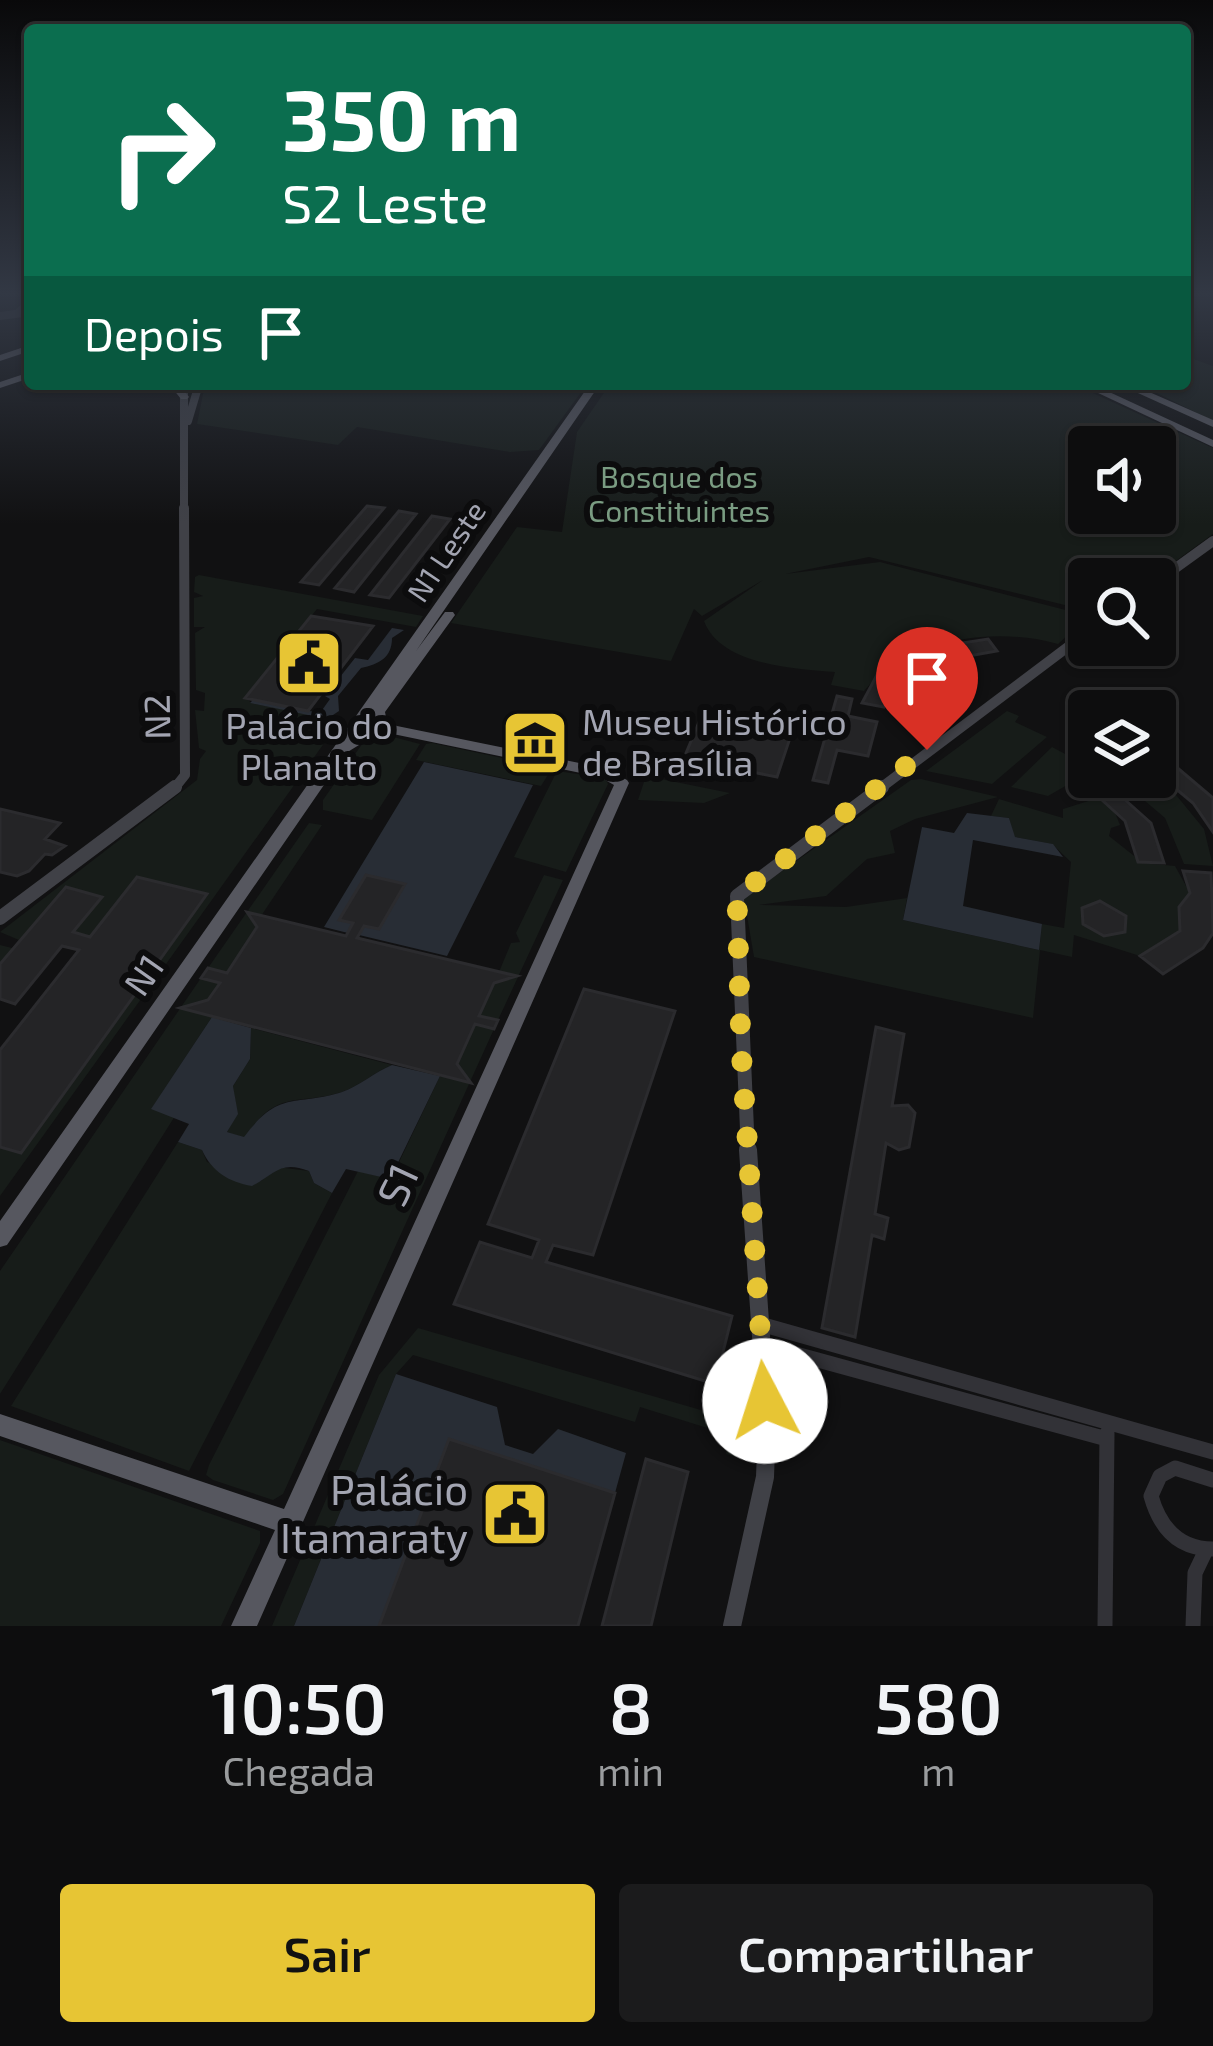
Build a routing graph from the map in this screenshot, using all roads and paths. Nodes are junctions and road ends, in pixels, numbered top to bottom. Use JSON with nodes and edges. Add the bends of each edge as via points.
{"nodes":[{"id":1,"x":184,"y":390,"type":"edge"},
{"id":2,"x":197,"y":390,"type":"edge"},
{"id":3,"x":591,"y":390,"type":"edge"},
{"id":4,"x":601,"y":390,"type":"edge"},
{"id":5,"x":1097,"y":390,"type":"edge"},
{"id":6,"x":1137,"y":390,"type":"edge"},
{"id":7,"x":1143,"y":390,"type":"edge"},
{"id":8,"x":1164,"y":402,"type":"junction"},
{"id":9,"x":188,"y":422,"type":"junction"},
{"id":10,"x":1213,"y":424,"type":"edge"},
{"id":11,"x":1213,"y":444,"type":"edge"},
{"id":12,"x":1213,"y":541,"type":"edge"},
{"id":13,"x":1176,"y":568,"type":"edge"},
{"id":14,"x":1068,"y":647,"type":"edge"},
{"id":15,"x":393,"y":730,"type":"junction"},
{"id":16,"x":342,"y":749,"type":"junction"},
{"id":17,"x":0,"y":918,"type":"edge"},
{"id":18,"x":0,"y":1238,"type":"edge"},
{"id":19,"x":757,"y":1323,"type":"junction"},
{"id":20,"x":759,"y":1344,"type":"junction"},
{"id":21,"x":0,"y":1424,"type":"edge"},
{"id":22,"x":1107,"y":1431,"type":"junction"},
{"id":23,"x":1213,"y":1453,"type":"edge"},
{"id":24,"x":1213,"y":1480,"type":"edge"},
{"id":25,"x":289,"y":1523,"type":"junction"},
{"id":26,"x":1209,"y":1550,"type":"edge"},
{"id":27,"x":244,"y":1626,"type":"edge"},
{"id":28,"x":732,"y":1626,"type":"edge"},
{"id":29,"x":1105,"y":1626,"type":"edge"},
{"id":30,"x":1192,"y":1626,"type":"edge"}],
"edges":[{"from":1,"to":9,"type":"main road","name":"N2"},
{"from":2,"to":9,"type":"main road","name":"N2"},
{"from":3,"to":16,"type":"highway","name":"N1 Leste"},
{"from":4,"to":15,"type":"highway","name":"N1 Leste","via":[[378,712]]},
{"from":5,"to":11,"type":"highway"},
{"from":6,"to":8,"type":"highway"},
{"from":7,"to":8,"type":"highway"},
{"from":8,"to":10,"type":"highway"},
{"from":9,"to":17,"type":"main road","name":"N2","via":[[185,775],[166,798]]},
{"from":12,"to":13,"type":"main road"},
{"from":14,"to":19,"type":"main road","via":[[737,896]]},
{"from":15,"to":16,"type":"highway"},
{"from":15,"to":25,"type":"highway","name":"S1","via":[[620,779],[621,790]]},
{"from":16,"to":18,"type":"highway","name":"N1"},
{"from":19,"to":20,"type":"main road"},
{"from":19,"to":22,"type":"street"},
{"from":20,"to":22,"type":"street"},
{"from":20,"to":28,"type":"main road","via":[[765,1477]]},
{"from":21,"to":25,"type":"highway"},
{"from":22,"to":23,"type":"street"},
{"from":22,"to":29,"type":"street"},
{"from":24,"to":26,"type":"street","via":[[1190,1467],[1167,1469],[1151,1496],[1169,1533]]},
{"from":25,"to":27,"type":"highway","name":"S1"},
{"from":26,"to":30,"type":"street","via":[[1196,1573]]}]}
